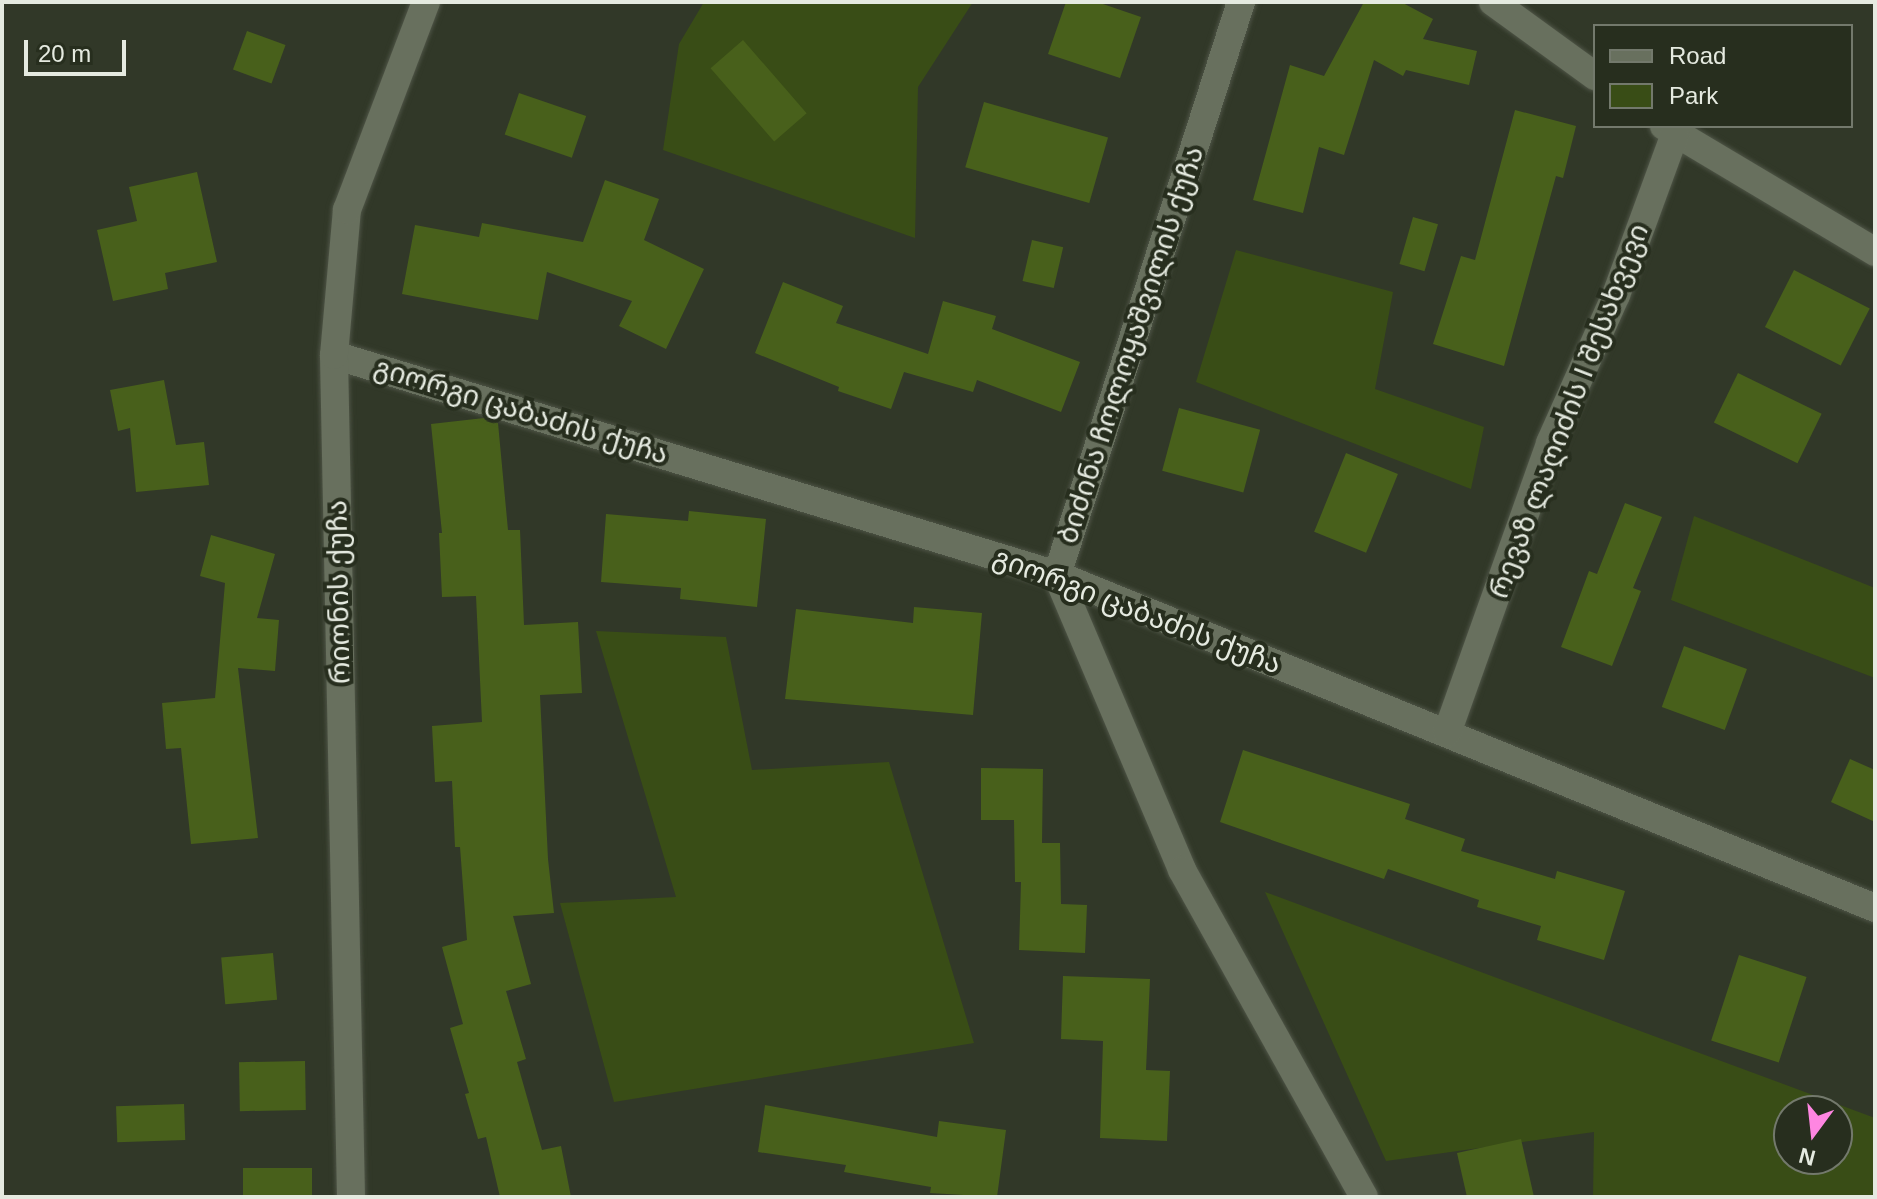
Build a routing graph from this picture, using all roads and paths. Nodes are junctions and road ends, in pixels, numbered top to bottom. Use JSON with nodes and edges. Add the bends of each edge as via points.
{"nodes":[{"id":1,"x":426,"y":2,"type":"edge"},
{"id":2,"x":1241,"y":2,"type":"edge"},
{"id":3,"x":1493,"y":2,"type":"edge"},
{"id":4,"x":1593,"y":75,"type":"edge"},
{"id":5,"x":1670,"y":130,"type":"edge"},
{"id":6,"x":1875,"y":252,"type":"edge"},
{"id":7,"x":334,"y":355,"type":"junction"},
{"id":8,"x":1057,"y":575,"type":"junction"},
{"id":9,"x":1447,"y":733,"type":"junction"},
{"id":10,"x":1875,"y":908,"type":"edge"},
{"id":11,"x":351,"y":1197,"type":"edge"},
{"id":12,"x":1364,"y":1197,"type":"edge"}],
"edges":[{"from":1,"to":7,"type":"street","name":"რიონის ქუჩა","via":[[347,210]]},
{"from":2,"to":8,"type":"street","name":"ბიძინა ჩოლოყაშვილის ქუჩა"},
{"from":3,"to":4,"type":"street"},
{"from":5,"to":6,"type":"street"},
{"from":5,"to":9,"type":"street","name":"რევაზ ლაღიძის I შესახვევი","via":[[1616,295],[1550,443]]},
{"from":7,"to":8,"type":"street","name":"გიორგი ცაბაძის ქუჩა"},
{"from":7,"to":11,"type":"street","name":"რიონის ქუჩა"},
{"from":8,"to":9,"type":"street","name":"გიორგი ცაბაძის ქუჩა"},
{"from":8,"to":12,"type":"street","name":"ბიძინა ჩოლოყაშვილის ქუჩა","via":[[1182,870]]},
{"from":9,"to":10,"type":"street","name":"გიორგი ცაბაძის ქუჩა"}]}
